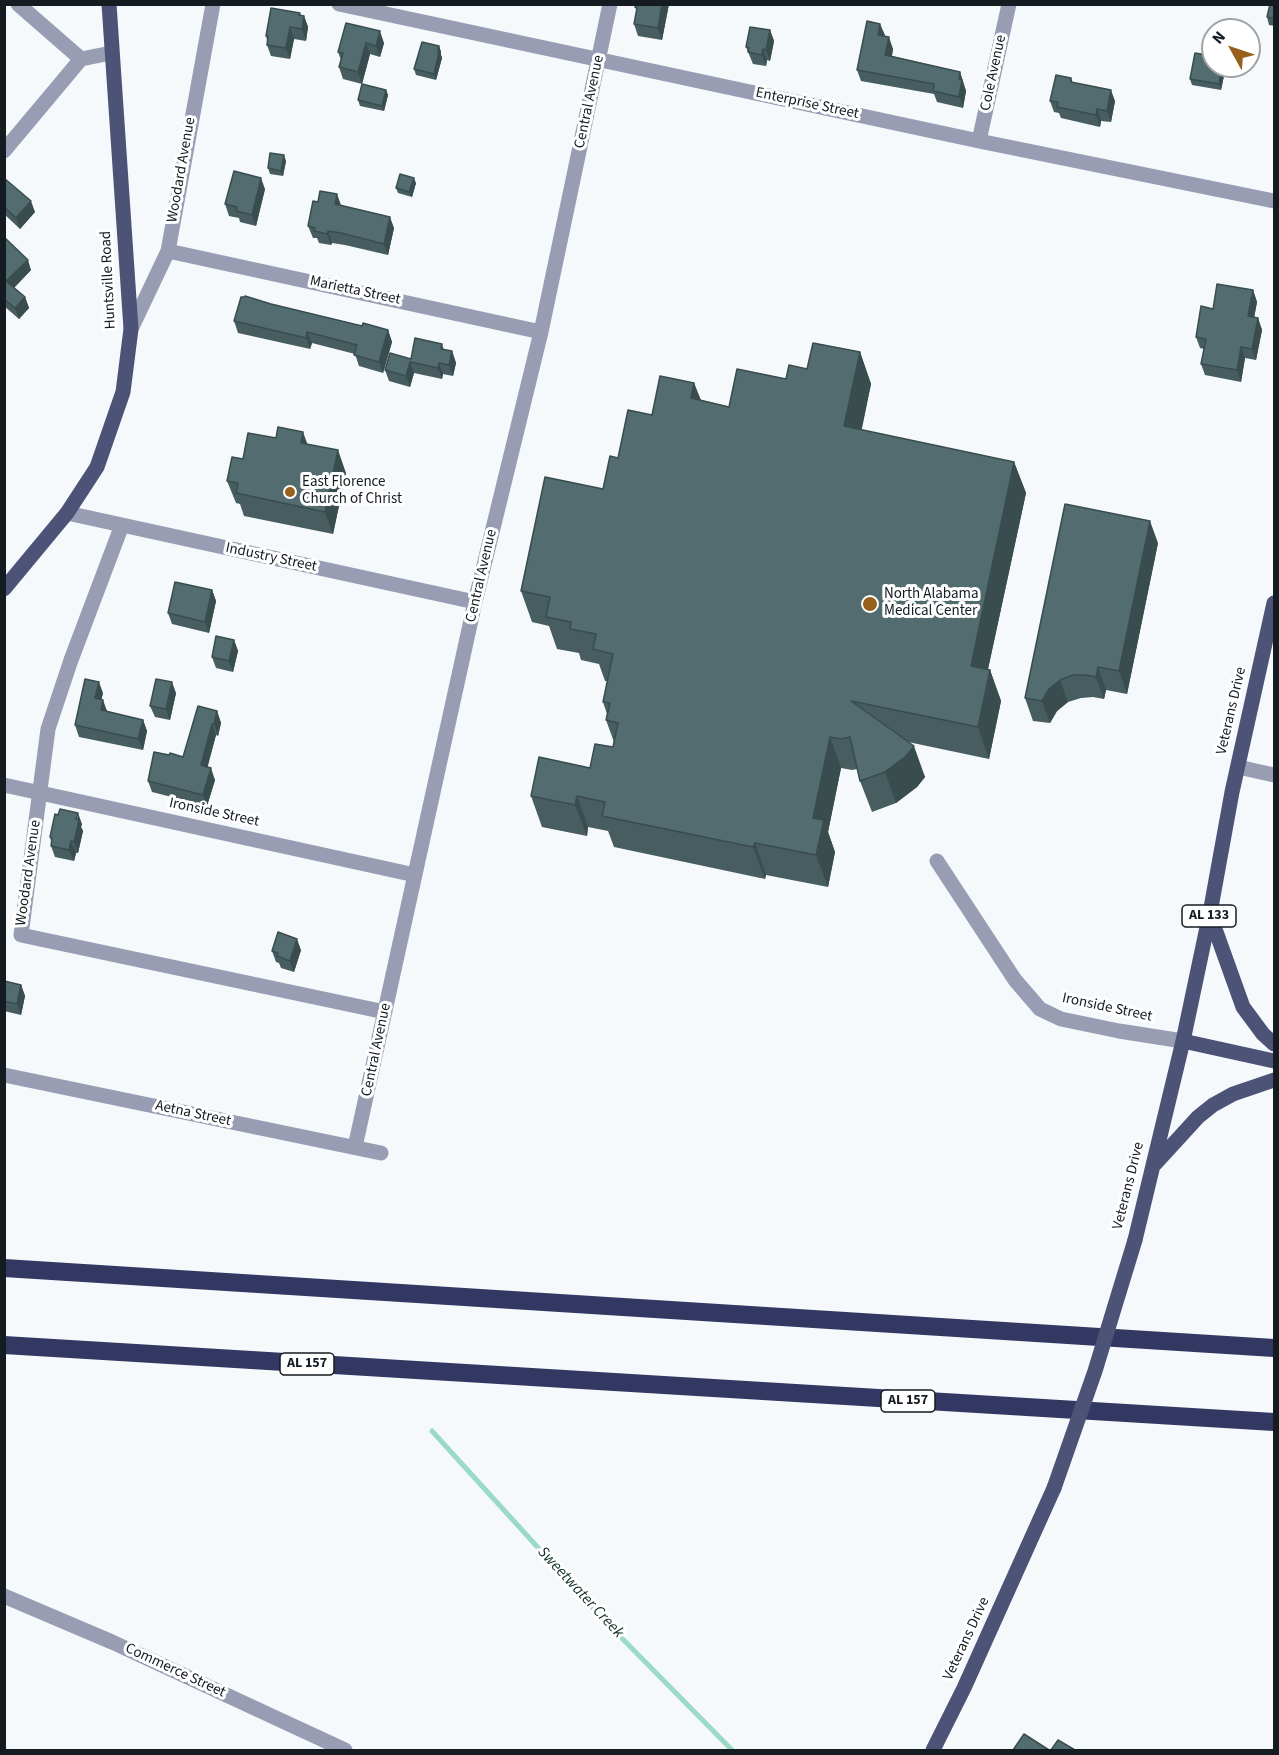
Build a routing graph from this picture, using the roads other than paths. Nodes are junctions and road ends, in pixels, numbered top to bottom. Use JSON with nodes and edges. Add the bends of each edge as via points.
{"nodes":[{"id":1,"x":18,"y":4,"type":"edge"},
{"id":2,"x":109,"y":4,"type":"edge"},
{"id":3,"x":213,"y":4,"type":"edge"},
{"id":4,"x":339,"y":4,"type":"edge"},
{"id":5,"x":610,"y":4,"type":"edge"},
{"id":6,"x":1009,"y":4,"type":"edge"},
{"id":7,"x":111,"y":53,"type":"junction"},
{"id":8,"x":81,"y":59,"type":"junction"},
{"id":9,"x":599,"y":60,"type":"junction"},
{"id":10,"x":979,"y":141,"type":"junction"},
{"id":11,"x":4,"y":151,"type":"edge"},
{"id":12,"x":1275,"y":201,"type":"edge"},
{"id":13,"x":168,"y":251,"type":"junction"},
{"id":14,"x":131,"y":329,"type":"junction"},
{"id":15,"x":541,"y":332,"type":"junction"},
{"id":16,"x":67,"y":513,"type":"junction"},
{"id":17,"x":122,"y":525,"type":"junction"},
{"id":18,"x":4,"y":589,"type":"edge"},
{"id":19,"x":475,"y":602,"type":"junction"},
{"id":20,"x":1275,"y":603,"type":"edge"},
{"id":21,"x":1238,"y":767,"type":"junction"},
{"id":22,"x":1275,"y":775,"type":"edge"},
{"id":23,"x":4,"y":785,"type":"edge"},
{"id":24,"x":40,"y":793,"type":"junction"},
{"id":25,"x":937,"y":861,"type":"dead end"},
{"id":26,"x":415,"y":875,"type":"junction"},
{"id":27,"x":1210,"y":913,"type":"junction"},
{"id":28,"x":385,"y":1012,"type":"junction"},
{"id":29,"x":1183,"y":1041,"type":"junction"},
{"id":30,"x":1275,"y":1044,"type":"edge"},
{"id":31,"x":1275,"y":1061,"type":"edge"},
{"id":32,"x":4,"y":1075,"type":"edge"},
{"id":33,"x":1275,"y":1080,"type":"edge"},
{"id":34,"x":356,"y":1147,"type":"junction"},
{"id":35,"x":381,"y":1153,"type":"dead end"},
{"id":36,"x":1153,"y":1166,"type":"junction"},
{"id":37,"x":4,"y":1268,"type":"edge"},
{"id":38,"x":4,"y":1345,"type":"edge"},
{"id":39,"x":1275,"y":1348,"type":"edge"},
{"id":40,"x":1275,"y":1422,"type":"edge"},
{"id":41,"x":4,"y":1596,"type":"edge"},
{"id":42,"x":345,"y":1750,"type":"edge"},
{"id":43,"x":933,"y":1750,"type":"edge"}],
"edges":[{"from":1,"to":8,"type":"street"},
{"from":2,"to":7,"type":"main road","name":"Huntsville Road"},
{"from":3,"to":13,"type":"street","name":"Woodard Avenue"},
{"from":4,"to":9,"type":"street","name":"Enterprise Street"},
{"from":5,"to":9,"type":"street","name":"Central Avenue"},
{"from":6,"to":10,"type":"street","name":"Cole Avenue"},
{"from":7,"to":8,"type":"street"},
{"from":7,"to":14,"type":"main road","name":"Huntsville Road"},
{"from":8,"to":11,"type":"street"},
{"from":9,"to":10,"type":"street","name":"Enterprise Street"},
{"from":9,"to":15,"type":"street","name":"Central Avenue"},
{"from":10,"to":12,"type":"street","name":"Enterprise Street"},
{"from":13,"to":14,"type":"street","name":"Woodard Avenue"},
{"from":13,"to":15,"type":"street","name":"Marietta Street"},
{"from":14,"to":16,"type":"main road","name":"Huntsville Road","via":[[123,392],[98,467]]},
{"from":15,"to":19,"type":"street","name":"Central Avenue"},
{"from":16,"to":17,"type":"street","name":"Industry Street"},
{"from":16,"to":18,"type":"main road","name":"Huntsville Road"},
{"from":17,"to":19,"type":"street","name":"Industry Street"},
{"from":17,"to":24,"type":"street","name":"Woodard Avenue","via":[[48,729]]},
{"from":19,"to":26,"type":"street","name":"Central Avenue"},
{"from":20,"to":21,"type":"main road","name":"Veterans Drive","number":"AL 133"},
{"from":21,"to":22,"type":"street"},
{"from":21,"to":27,"type":"main road","name":"Veterans Drive","number":"AL 133"},
{"from":23,"to":24,"type":"street","name":"Ironside Street"},
{"from":24,"to":26,"type":"street","name":"Ironside Street"},
{"from":24,"to":28,"type":"street","name":"Woodard Avenue","via":[[21,935]]},
{"from":25,"to":29,"type":"street","name":"Ironside Street","via":[[1015,980],[1040,1009],[1061,1020]]},
{"from":26,"to":28,"type":"street","name":"Central Avenue"},
{"from":27,"to":29,"type":"main road","name":"Veterans Drive","number":"AL 133"},
{"from":27,"to":30,"type":"main road","via":[[1243,1007]]},
{"from":28,"to":34,"type":"street","name":"Central Avenue"},
{"from":29,"to":31,"type":"main road","name":"Ironside Street"},
{"from":29,"to":36,"type":"main road","name":"Veterans Drive"},
{"from":32,"to":34,"type":"street","name":"Aetna Street"},
{"from":33,"to":36,"type":"main road","via":[[1213,1105]]},
{"from":34,"to":35,"type":"street","name":"Aetna Street"},
{"from":36,"to":43,"type":"main road","name":"Veterans Drive","bridge":true,"via":[[1095,1371],[1054,1488]]},
{"from":37,"to":39,"type":"highway"},
{"from":38,"to":40,"type":"highway","number":"AL 157"},
{"from":41,"to":42,"type":"street","name":"Commerce Street"}]}
